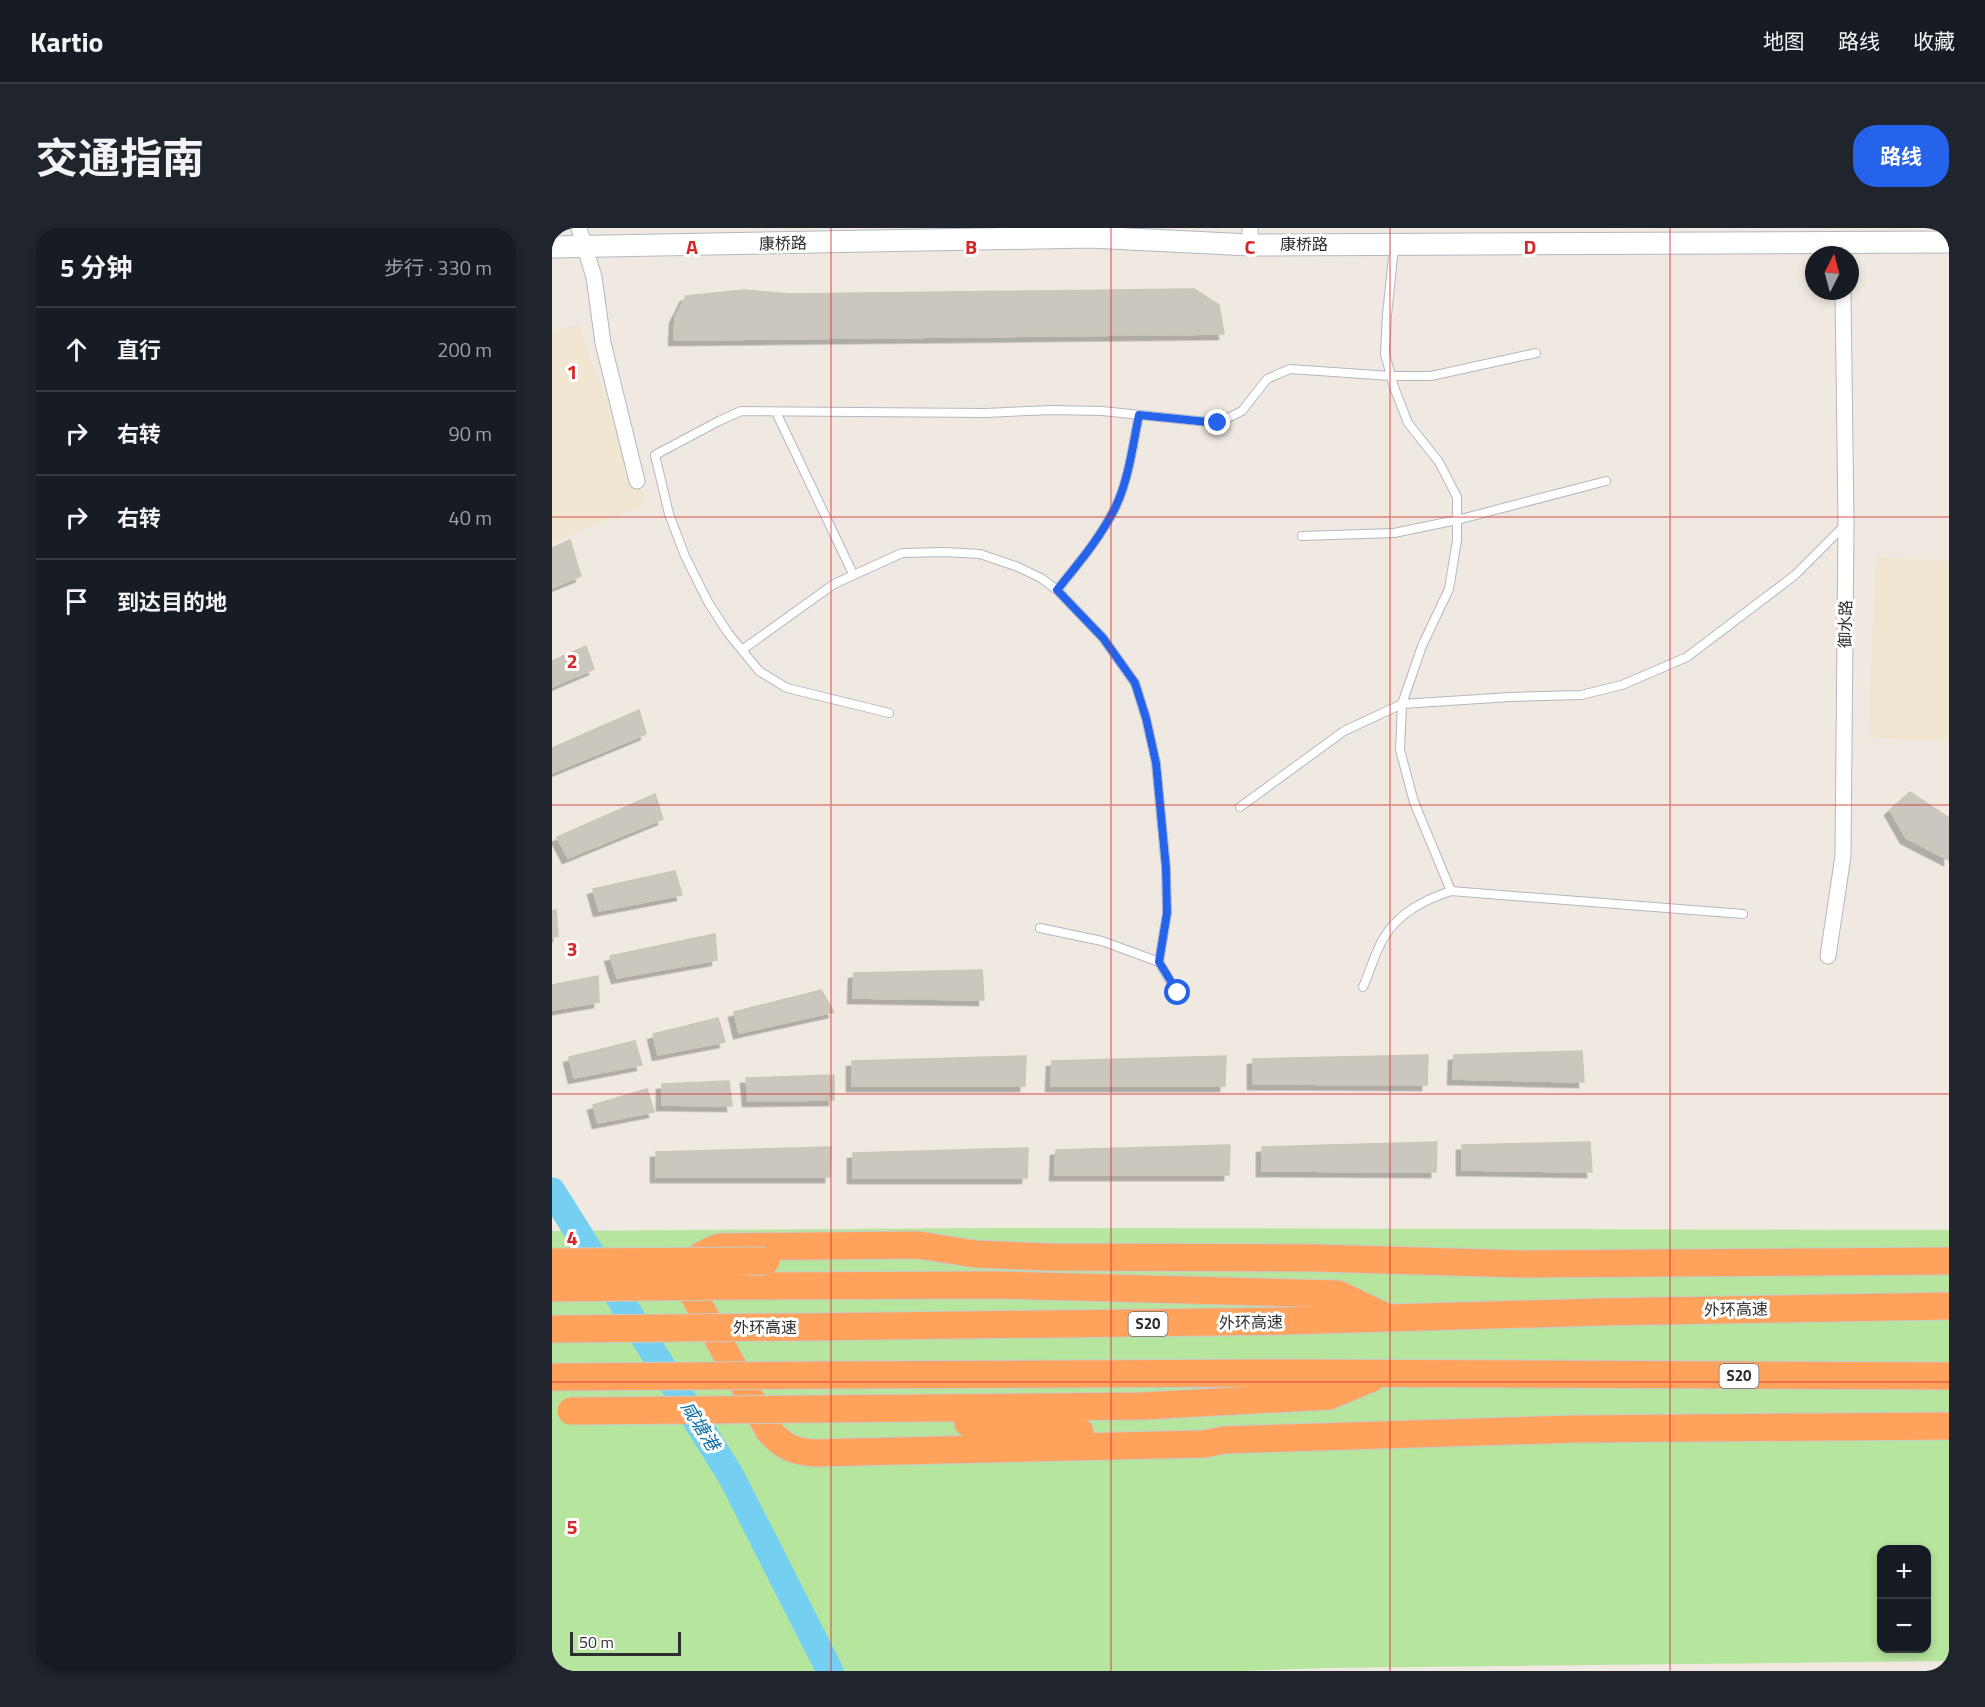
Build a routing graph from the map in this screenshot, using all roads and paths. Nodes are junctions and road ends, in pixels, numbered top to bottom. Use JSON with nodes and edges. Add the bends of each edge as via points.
{"nodes":[{"id":1,"x":1250,"y":236,"type":"edge"},
{"id":2,"x":582,"y":238,"type":"edge"},
{"id":3,"x":1831,"y":242,"type":"edge"},
{"id":4,"x":1949,"y":242,"type":"edge"},
{"id":5,"x":1394,"y":244,"type":"junction"},
{"id":6,"x":552,"y":247,"type":"edge"},
{"id":7,"x":1843,"y":300,"type":"edge"},
{"id":8,"x":1536,"y":353,"type":"dead end"},
{"id":9,"x":1391,"y":376,"type":"junction"},
{"id":10,"x":776,"y":412,"type":"junction"},
{"id":11,"x":1139,"y":415,"type":"junction"},
{"id":12,"x":638,"y":481,"type":"dead end"},
{"id":13,"x":1606,"y":481,"type":"dead end"},
{"id":14,"x":1457,"y":520,"type":"junction"},
{"id":15,"x":1846,"y":524,"type":"junction"},
{"id":16,"x":1302,"y":536,"type":"dead end"},
{"id":17,"x":853,"y":574,"type":"junction"},
{"id":18,"x":1057,"y":590,"type":"junction"},
{"id":19,"x":742,"y":650,"type":"junction"},
{"id":20,"x":1402,"y":704,"type":"junction"},
{"id":21,"x":889,"y":713,"type":"dead end"},
{"id":22,"x":1240,"y":807,"type":"dead end"},
{"id":23,"x":1451,"y":891,"type":"junction"},
{"id":24,"x":1743,"y":915,"type":"dead end"},
{"id":25,"x":1040,"y":928,"type":"dead end"},
{"id":26,"x":1828,"y":956,"type":"dead end"},
{"id":27,"x":1159,"y":962,"type":"junction"},
{"id":28,"x":1363,"y":987,"type":"dead end"},
{"id":29,"x":1178,"y":993,"type":"dead end"},
{"id":30,"x":975,"y":1254,"type":"junction"},
{"id":31,"x":930,"y":1260,"type":"junction"},
{"id":32,"x":1949,"y":1261,"type":"edge"},
{"id":33,"x":552,"y":1262,"type":"edge"},
{"id":34,"x":1044,"y":1286,"type":"junction"},
{"id":35,"x":552,"y":1288,"type":"edge"},
{"id":36,"x":1949,"y":1306,"type":"edge"},
{"id":37,"x":1389,"y":1319,"type":"junction"},
{"id":38,"x":552,"y":1329,"type":"edge"},
{"id":39,"x":1381,"y":1374,"type":"junction"},
{"id":40,"x":1949,"y":1376,"type":"edge"},
{"id":41,"x":552,"y":1377,"type":"edge"},
{"id":42,"x":897,"y":1408,"type":"junction"},
{"id":43,"x":562,"y":1411,"type":"edge"},
{"id":44,"x":1949,"y":1426,"type":"edge"},
{"id":45,"x":1224,"y":1440,"type":"junction"}],
"edges":[{"from":1,"to":2,"type":"main road","name":"康桥路"},
{"from":1,"to":5,"type":"main road","name":"康桥路"},
{"from":2,"to":6,"type":"main road","name":"康桥路"},
{"from":2,"to":12,"type":"street","via":[[594,277],[608,365]]},
{"from":3,"to":4,"type":"main road","name":"康桥路"},
{"from":3,"to":5,"type":"main road","name":"康桥路"},
{"from":5,"to":9,"type":"lane","via":[[1385,354]]},
{"from":7,"to":15,"type":"street","name":"御水路"},
{"from":8,"to":9,"type":"lane","via":[[1431,376]]},
{"from":9,"to":11,"type":"lane","via":[[1290,369],[1267,379],[1242,411],[1218,423]]},
{"from":9,"to":14,"type":"lane","via":[[1408,423],[1439,462],[1457,497]]},
{"from":10,"to":11,"type":"lane","via":[[1051,410]]},
{"from":10,"to":17,"type":"lane"},
{"from":10,"to":19,"type":"lane","via":[[741,411],[655,455],[669,514],[685,556],[708,602]]},
{"from":11,"to":18,"type":"lane","via":[[1117,504],[1090,549]]},
{"from":13,"to":14,"type":"lane"},
{"from":14,"to":16,"type":"lane","via":[[1394,533]]},
{"from":14,"to":20,"type":"lane","via":[[1449,589],[1422,646]]},
{"from":15,"to":20,"type":"lane","via":[[1795,575],[1687,657],[1622,686],[1581,695]]},
{"from":15,"to":26,"type":"street","name":"御水路","via":[[1843,856]]},
{"from":17,"to":18,"type":"lane","via":[[902,553],[980,554],[1041,578]]},
{"from":17,"to":19,"type":"lane"},
{"from":18,"to":27,"type":"lane","via":[[1103,638],[1135,683],[1146,718],[1156,763],[1166,868],[1167,913]]},
{"from":19,"to":21,"type":"lane","via":[[759,671],[787,688]]},
{"from":20,"to":22,"type":"lane","via":[[1344,731]]},
{"from":20,"to":23,"type":"lane","via":[[1400,750],[1414,802]]},
{"from":23,"to":24,"type":"lane"},
{"from":23,"to":28,"type":"lane","via":[[1426,900],[1399,919],[1383,939]]},
{"from":25,"to":27,"type":"lane","via":[[1102,941]]},
{"from":27,"to":29,"type":"lane"},
{"from":30,"to":31,"type":"highway"},
{"from":30,"to":32,"type":"highway","via":[[1520,1264]]},
{"from":30,"to":45,"type":"highway","via":[[918,1245],[720,1247],[701,1253],[689,1270],[689,1287],[770,1431],[781,1444],[796,1451],[1204,1444]]},
{"from":31,"to":33,"type":"highway","bridge":true},
{"from":31,"to":34,"type":"highway"},
{"from":34,"to":35,"type":"highway","bridge":true},
{"from":34,"to":37,"type":"highway","via":[[1338,1294]]},
{"from":36,"to":37,"type":"highway","name":"外环高速","number":"S20"},
{"from":37,"to":38,"type":"highway","name":"外环高速","number":"S20","bridge":true},
{"from":39,"to":40,"type":"highway","number":"S20"},
{"from":39,"to":41,"type":"highway","number":"S20","bridge":true},
{"from":39,"to":42,"type":"highway","via":[[1329,1396],[1143,1406]]},
{"from":42,"to":43,"type":"highway","bridge":true},
{"from":42,"to":45,"type":"highway","via":[[944,1421]]},
{"from":44,"to":45,"type":"highway","via":[[1576,1429]]}]}
